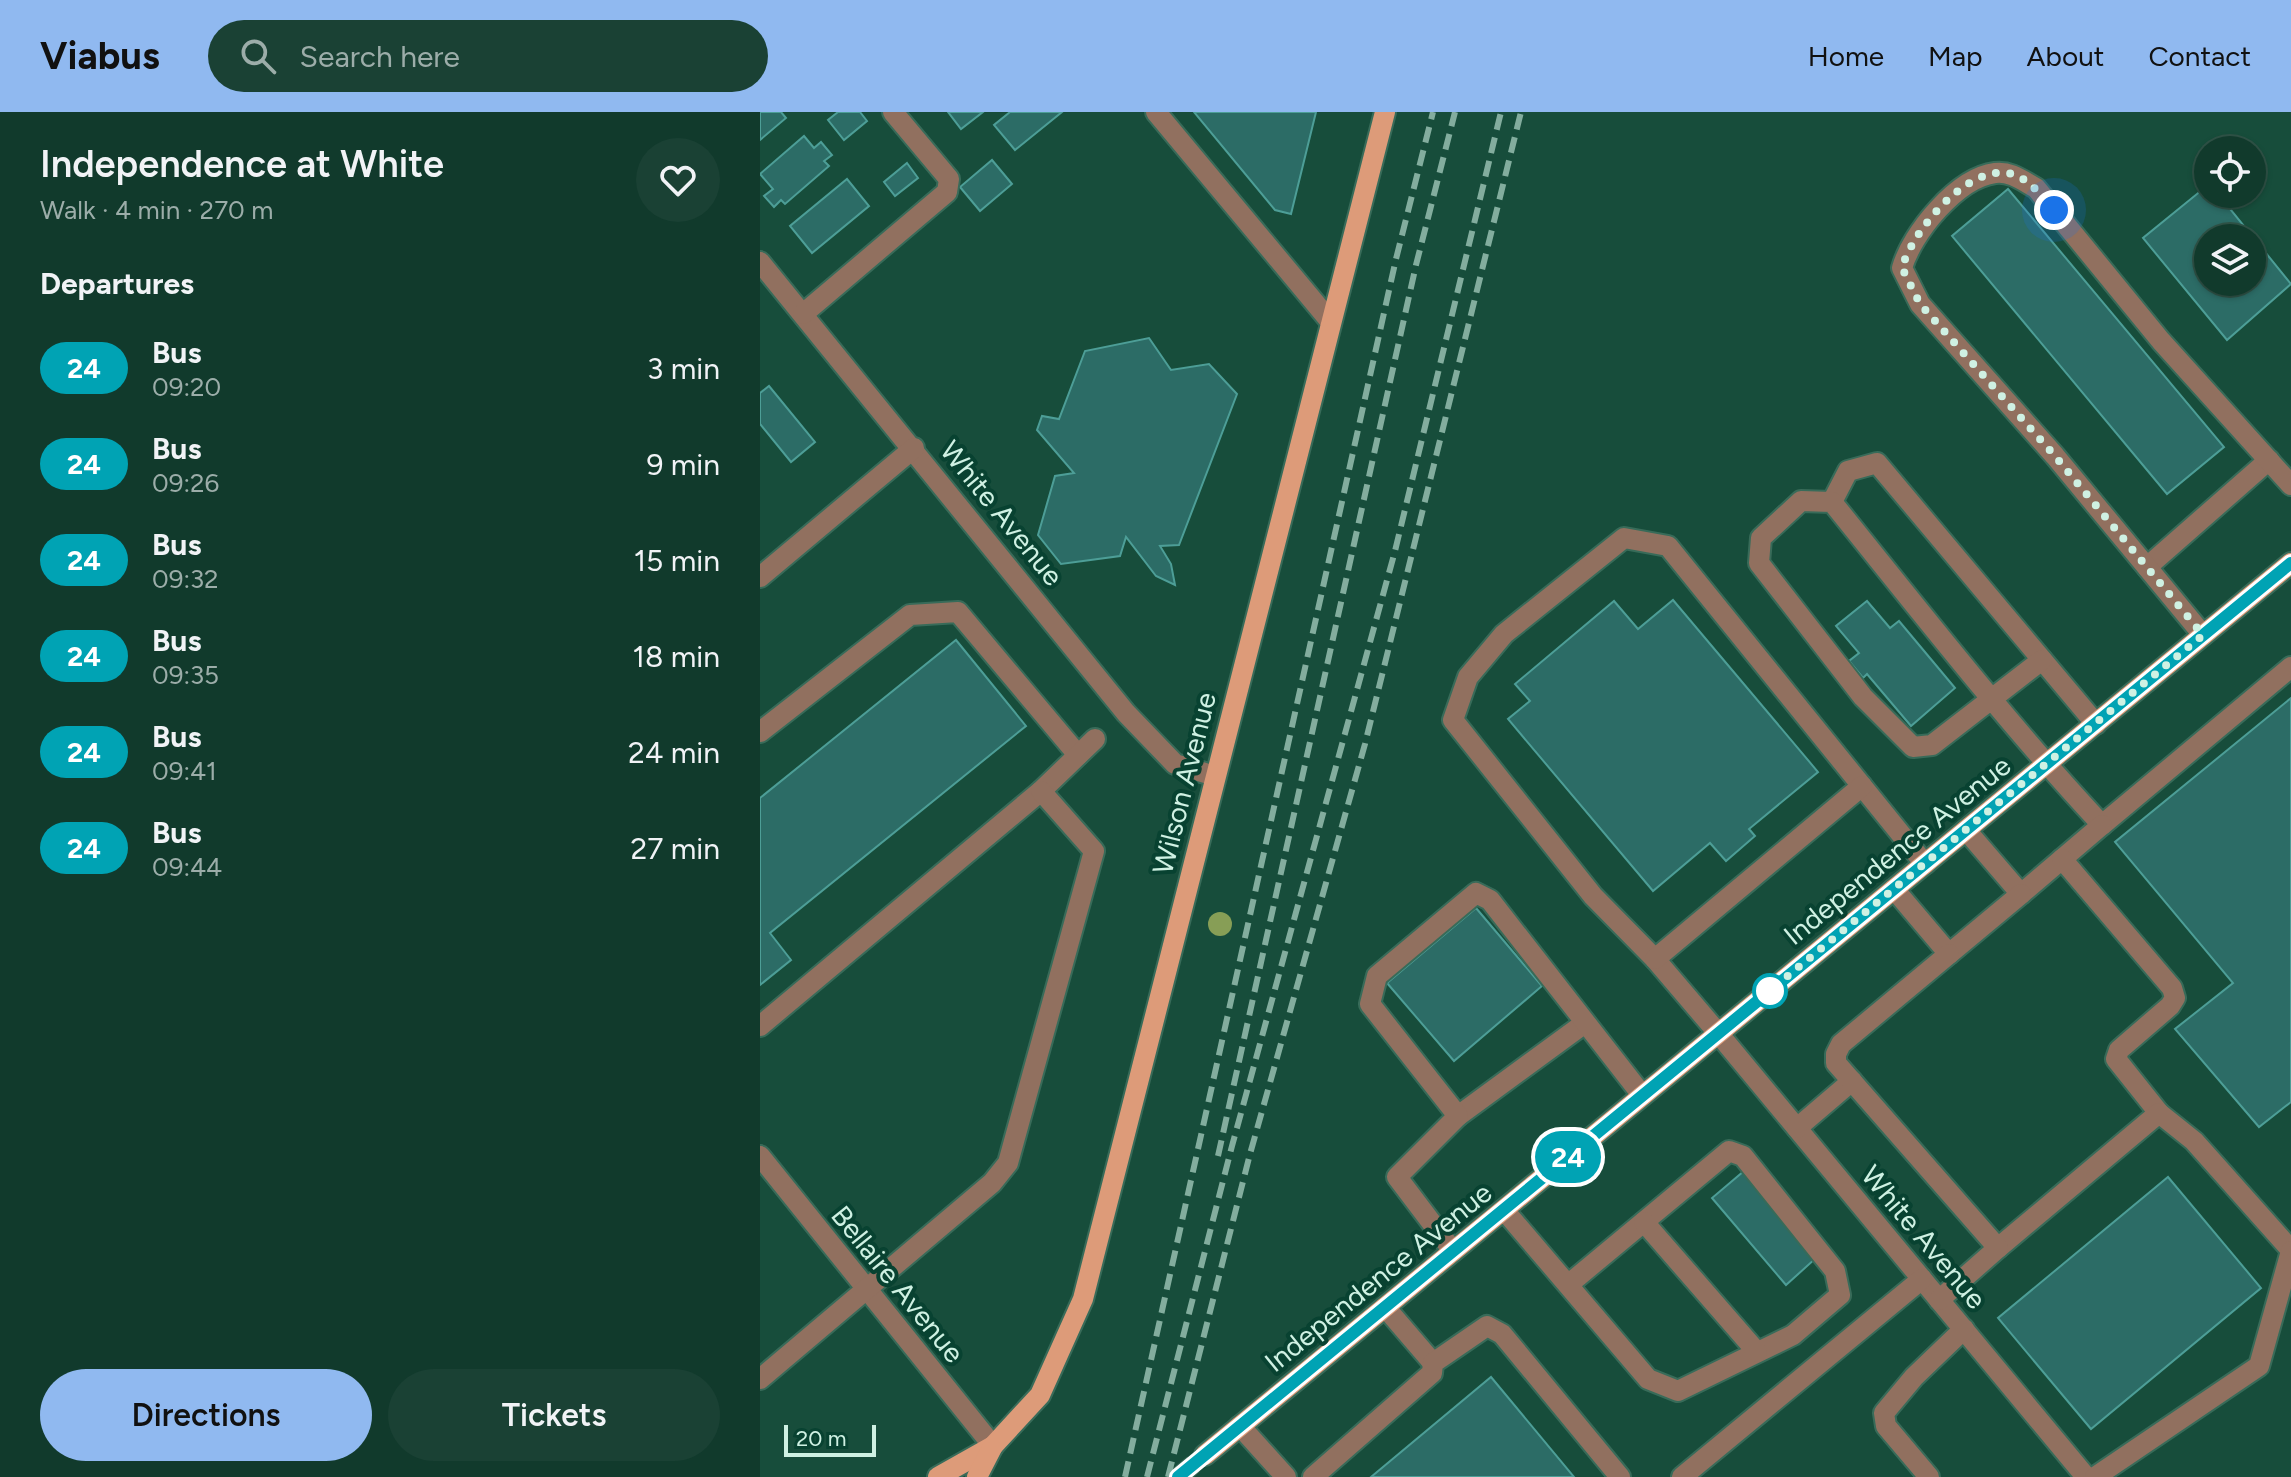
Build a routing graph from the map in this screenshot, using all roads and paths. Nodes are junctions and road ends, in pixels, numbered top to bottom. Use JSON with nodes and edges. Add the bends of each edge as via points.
{"nodes":[{"id":1,"x":893,"y":112,"type":"edge"},
{"id":2,"x":1156,"y":112,"type":"edge"},
{"id":3,"x":1385,"y":112,"type":"edge"},
{"id":4,"x":760,"y":262,"type":"edge"},
{"id":5,"x":803,"y":314,"type":"junction"},
{"id":6,"x":1330,"y":321,"type":"junction"},
{"id":7,"x":914,"y":448,"type":"junction"},
{"id":8,"x":2269,"y":460,"type":"junction"},
{"id":9,"x":2291,"y":485,"type":"edge"},
{"id":10,"x":1832,"y":502,"type":"junction"},
{"id":11,"x":2291,"y":563,"type":"edge"},
{"id":12,"x":2147,"y":567,"type":"junction"},
{"id":13,"x":760,"y":577,"type":"edge"},
{"id":14,"x":2203,"y":635,"type":"junction"},
{"id":15,"x":2042,"y":660,"type":"junction"},
{"id":16,"x":2291,"y":667,"type":"edge"},
{"id":17,"x":1993,"y":700,"type":"junction"},
{"id":18,"x":2096,"y":724,"type":"junction"},
{"id":19,"x":760,"y":732,"type":"edge"},
{"id":20,"x":1095,"y":739,"type":"dead end"},
{"id":21,"x":1078,"y":755,"type":"junction"},
{"id":22,"x":2046,"y":765,"type":"junction"},
{"id":23,"x":1215,"y":776,"type":"junction"},
{"id":24,"x":1862,"y":786,"type":"junction"},
{"id":25,"x":1041,"y":791,"type":"junction"},
{"id":26,"x":2102,"y":825,"type":"junction"},
{"id":27,"x":1966,"y":830,"type":"junction"},
{"id":28,"x":2062,"y":859,"type":"junction"},
{"id":29,"x":1925,"y":864,"type":"junction"},
{"id":30,"x":1894,"y":889,"type":"junction"},
{"id":31,"x":2021,"y":894,"type":"junction"},
{"id":32,"x":1949,"y":954,"type":"junction"},
{"id":33,"x":1655,"y":959,"type":"junction"},
{"id":34,"x":1585,"y":1023,"type":"junction"},
{"id":35,"x":760,"y":1026,"type":"edge"},
{"id":36,"x":1718,"y":1033,"type":"junction"},
{"id":37,"x":1852,"y":1081,"type":"junction"},
{"id":38,"x":1642,"y":1095,"type":"junction"},
{"id":39,"x":2159,"y":1113,"type":"junction"},
{"id":40,"x":1458,"y":1116,"type":"junction"},
{"id":41,"x":1797,"y":1128,"type":"junction"},
{"id":42,"x":760,"y":1156,"type":"edge"},
{"id":43,"x":1504,"y":1210,"type":"junction"},
{"id":44,"x":1644,"y":1222,"type":"junction"},
{"id":45,"x":1998,"y":1248,"type":"junction"},
{"id":46,"x":2291,"y":1250,"type":"edge"},
{"id":47,"x":1453,"y":1251,"type":"junction"},
{"id":48,"x":1922,"y":1279,"type":"junction"},
{"id":49,"x":1569,"y":1284,"type":"junction"},
{"id":50,"x":867,"y":1290,"type":"junction"},
{"id":51,"x":1939,"y":1300,"type":"junction"},
{"id":52,"x":1385,"y":1307,"type":"junction"},
{"id":53,"x":1964,"y":1329,"type":"junction"},
{"id":54,"x":1757,"y":1352,"type":"junction"},
{"id":55,"x":1433,"y":1363,"type":"junction"},
{"id":56,"x":760,"y":1379,"type":"edge"},
{"id":57,"x":1240,"y":1426,"type":"junction"},
{"id":58,"x":993,"y":1446,"type":"junction"},
{"id":59,"x":1205,"y":1455,"type":"tunnel mouth"},
{"id":60,"x":938,"y":1477,"type":"edge"},
{"id":61,"x":977,"y":1477,"type":"edge"},
{"id":62,"x":1286,"y":1477,"type":"edge"},
{"id":63,"x":1313,"y":1477,"type":"edge"},
{"id":64,"x":1620,"y":1477,"type":"edge"},
{"id":65,"x":1682,"y":1477,"type":"edge"},
{"id":66,"x":1929,"y":1477,"type":"edge"},
{"id":67,"x":2086,"y":1477,"type":"edge"},
{"id":68,"x":2095,"y":1477,"type":"edge"}],
"edges":[{"from":1,"to":5,"type":"street","via":[[949,179],[947,192]]},
{"from":2,"to":6,"type":"street"},
{"from":3,"to":6,"type":"main road","name":"Wilson Avenue"},
{"from":4,"to":5,"type":"street","name":"White Avenue"},
{"from":5,"to":7,"type":"street","name":"White Avenue"},
{"from":6,"to":23,"type":"main road","name":"Wilson Avenue"},
{"from":7,"to":13,"type":"street"},
{"from":7,"to":23,"type":"street","name":"White Avenue","via":[[1126,713],[1175,764]]},
{"from":8,"to":9,"type":"street"},
{"from":8,"to":12,"type":"street"},
{"from":8,"to":12,"type":"street","via":[[2161,341],[2036,188],[2013,174],[1994,173],[1950,196],[1908,247],[1902,268],[1920,304]]},
{"from":10,"to":15,"type":"street","via":[[1848,471],[1877,463]]},
{"from":10,"to":17,"type":"street"},
{"from":10,"to":17,"type":"street","via":[[1801,501],[1761,538],[1759,563],[1863,697],[1913,747],[1932,745]]},
{"from":11,"to":14,"type":"main road","name":"Independence Avenue"},
{"from":12,"to":14,"type":"street"},
{"from":14,"to":18,"type":"main road","name":"Independence Avenue"},
{"from":15,"to":17,"type":"street"},
{"from":15,"to":18,"type":"street"},
{"from":16,"to":26,"type":"street"},
{"from":17,"to":22,"type":"street"},
{"from":18,"to":22,"type":"main road","name":"Independence Avenue"},
{"from":19,"to":21,"type":"street","via":[[910,615],[958,612]]},
{"from":20,"to":21,"type":"street"},
{"from":21,"to":25,"type":"street"},
{"from":22,"to":26,"type":"street"},
{"from":22,"to":27,"type":"main road","name":"Independence Avenue"},
{"from":23,"to":58,"type":"main road","name":"Wilson Avenue","via":[[1083,1299],[1040,1395]]},
{"from":24,"to":29,"type":"street"},
{"from":24,"to":33,"type":"street"},
{"from":24,"to":33,"type":"street","name":"White Avenue","via":[[1668,546],[1624,538],[1504,634],[1468,677],[1453,720],[1593,896]]},
{"from":25,"to":35,"type":"street"},
{"from":25,"to":50,"type":"street","via":[[1094,851],[1008,1163],[992,1183]]},
{"from":26,"to":28,"type":"street"},
{"from":27,"to":29,"type":"main road","name":"Independence Avenue"},
{"from":27,"to":31,"type":"street"},
{"from":28,"to":31,"type":"street"},
{"from":28,"to":39,"type":"street","via":[[2172,988],[2175,998],[2170,1006],[2119,1050],[2116,1059]]},
{"from":29,"to":30,"type":"main road","name":"Independence Avenue"},
{"from":30,"to":32,"type":"street"},
{"from":30,"to":36,"type":"main road","name":"Independence Avenue"},
{"from":31,"to":32,"type":"street"},
{"from":32,"to":37,"type":"street","via":[[1841,1044],[1836,1063]]},
{"from":33,"to":36,"type":"street","name":"White Avenue"},
{"from":34,"to":38,"type":"street"},
{"from":34,"to":40,"type":"street"},
{"from":34,"to":40,"type":"street","via":[[1490,900],[1476,893],[1377,976],[1370,1004]]},
{"from":36,"to":38,"type":"main road","name":"Independence Avenue"},
{"from":36,"to":41,"type":"street","name":"White Avenue"},
{"from":37,"to":41,"type":"street"},
{"from":37,"to":45,"type":"street"},
{"from":38,"to":43,"type":"main road","name":"Independence Avenue"},
{"from":39,"to":45,"type":"street"},
{"from":39,"to":46,"type":"street","via":[[2194,1141]]},
{"from":40,"to":47,"type":"street","via":[[1397,1177]]},
{"from":41,"to":48,"type":"street","name":"White Avenue"},
{"from":42,"to":50,"type":"street","name":"Bellaire Avenue"},
{"from":43,"to":47,"type":"main road","name":"Independence Avenue"},
{"from":43,"to":49,"type":"street"},
{"from":44,"to":49,"type":"street"},
{"from":44,"to":54,"type":"street"},
{"from":44,"to":54,"type":"street","via":[[1729,1151],[1743,1156],[1835,1271],[1840,1295],[1793,1335]]},
{"from":45,"to":51,"type":"street"},
{"from":46,"to":68,"type":"street","via":[[2259,1366]]},
{"from":47,"to":52,"type":"main road","name":"Independence Avenue"},
{"from":48,"to":51,"type":"street","name":"White Avenue"},
{"from":48,"to":65,"type":"street"},
{"from":49,"to":54,"type":"street","via":[[1648,1379],[1678,1391]]},
{"from":50,"to":56,"type":"street"},
{"from":50,"to":58,"type":"street","name":"Bellaire Avenue"},
{"from":51,"to":53,"type":"street","name":"White Avenue"},
{"from":52,"to":55,"type":"street"},
{"from":52,"to":57,"type":"main road","name":"Independence Avenue"},
{"from":53,"to":66,"type":"street","via":[[1884,1413],[1886,1426]]},
{"from":53,"to":67,"type":"street","name":"White Avenue"},
{"from":55,"to":63,"type":"street","via":[[1432,1373]]},
{"from":55,"to":64,"type":"street","via":[[1487,1326],[1495,1328]]},
{"from":57,"to":59,"type":"main road","name":"Independence Avenue"},
{"from":57,"to":62,"type":"street"},
{"from":58,"to":60,"type":"main road","name":"Wilson Avenue"},
{"from":58,"to":61,"type":"main road","name":"Wilson Avenue"}]}
